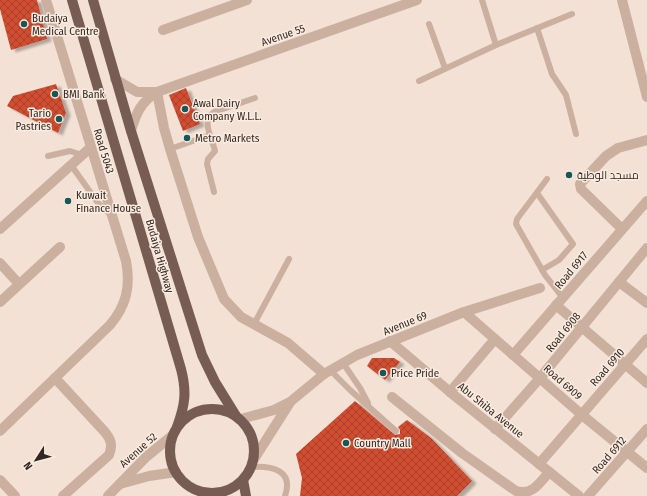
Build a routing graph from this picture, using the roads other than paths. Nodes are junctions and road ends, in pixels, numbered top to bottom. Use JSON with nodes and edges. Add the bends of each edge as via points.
{"nodes":[{"id":1,"x":46,"y":0,"type":"edge"},
{"id":2,"x":72,"y":0,"type":"edge"},
{"id":3,"x":93,"y":0,"type":"edge"},
{"id":4,"x":247,"y":0,"type":"edge"},
{"id":5,"x":417,"y":0,"type":"edge"},
{"id":6,"x":482,"y":0,"type":"edge"},
{"id":7,"x":622,"y":0,"type":"edge"},
{"id":8,"x":405,"y":2,"type":"edge"},
{"id":9,"x":572,"y":14,"type":"dead end"},
{"id":10,"x":429,"y":24,"type":"dead end"},
{"id":11,"x":537,"y":28,"type":"junction"},
{"id":12,"x":162,"y":30,"type":"dead end"},
{"id":13,"x":496,"y":44,"type":"junction"},
{"id":14,"x":445,"y":68,"type":"junction"},
{"id":15,"x":115,"y":79,"type":"junction"},
{"id":16,"x":419,"y":81,"type":"dead end"},
{"id":17,"x":158,"y":92,"type":"junction"},
{"id":18,"x":647,"y":97,"type":"edge"},
{"id":19,"x":255,"y":98,"type":"dead end"},
{"id":20,"x":131,"y":131,"type":"junction"},
{"id":21,"x":576,"y":134,"type":"dead end"},
{"id":22,"x":210,"y":135,"type":"junction"},
{"id":23,"x":647,"y":140,"type":"edge"},
{"id":24,"x":90,"y":148,"type":"junction"},
{"id":25,"x":170,"y":149,"type":"junction"},
{"id":26,"x":82,"y":155,"type":"junction"},
{"id":27,"x":48,"y":156,"type":"dead end"},
{"id":28,"x":72,"y":165,"type":"junction"},
{"id":29,"x":547,"y":179,"type":"dead end"},
{"id":30,"x":214,"y":192,"type":"dead end"},
{"id":31,"x":537,"y":193,"type":"junction"},
{"id":32,"x":647,"y":200,"type":"edge"},
{"id":33,"x":112,"y":216,"type":"junction"},
{"id":34,"x":622,"y":228,"type":"junction"},
{"id":35,"x":0,"y":229,"type":"edge"},
{"id":36,"x":60,"y":247,"type":"dead end"},
{"id":37,"x":647,"y":248,"type":"edge"},
{"id":38,"x":289,"y":259,"type":"dead end"},
{"id":39,"x":0,"y":263,"type":"edge"},
{"id":40,"x":542,"y":270,"type":"junction"},
{"id":41,"x":619,"y":282,"type":"junction"},
{"id":42,"x":19,"y":284,"type":"junction"},
{"id":43,"x":540,"y":288,"type":"dead end"},
{"id":44,"x":559,"y":301,"type":"junction"},
{"id":45,"x":0,"y":302,"type":"edge"},
{"id":46,"x":647,"y":303,"type":"edge"},
{"id":47,"x":464,"y":312,"type":"junction"},
{"id":48,"x":254,"y":324,"type":"junction"},
{"id":49,"x":582,"y":327,"type":"junction"},
{"id":50,"x":495,"y":339,"type":"junction"},
{"id":51,"x":647,"y":339,"type":"edge"},
{"id":52,"x":390,"y":341,"type":"junction"},
{"id":53,"x":513,"y":355,"type":"junction"},
{"id":54,"x":343,"y":363,"type":"junction"},
{"id":55,"x":625,"y":364,"type":"junction"},
{"id":56,"x":327,"y":372,"type":"junction"},
{"id":57,"x":55,"y":378,"type":"junction"},
{"id":58,"x":540,"y":378,"type":"junction"},
{"id":59,"x":647,"y":383,"type":"edge"},
{"id":60,"x":450,"y":392,"type":"junction"},
{"id":61,"x":392,"y":397,"type":"dead end"},
{"id":62,"x":290,"y":402,"type":"junction"},
{"id":63,"x":368,"y":404,"type":"junction"},
{"id":64,"x":582,"y":415,"type":"junction"},
{"id":65,"x":238,"y":417,"type":"junction"},
{"id":66,"x":495,"y":429,"type":"junction"},
{"id":67,"x":647,"y":429,"type":"edge"},
{"id":68,"x":0,"y":431,"type":"edge"},
{"id":69,"x":175,"y":431,"type":"junction"},
{"id":70,"x":396,"y":431,"type":"dead end"},
{"id":71,"x":627,"y":452,"type":"junction"},
{"id":72,"x":253,"y":463,"type":"junction"},
{"id":73,"x":539,"y":464,"type":"junction"},
{"id":74,"x":647,"y":468,"type":"edge"},
{"id":75,"x":176,"y":472,"type":"junction"},
{"id":76,"x":549,"y":472,"type":"junction"},
{"id":77,"x":0,"y":480,"type":"edge"},
{"id":78,"x":244,"y":480,"type":"junction"},
{"id":79,"x":120,"y":484,"type":"junction"},
{"id":80,"x":193,"y":489,"type":"junction"},
{"id":81,"x":15,"y":496,"type":"edge"},
{"id":82,"x":63,"y":496,"type":"edge"},
{"id":83,"x":108,"y":496,"type":"edge"},
{"id":84,"x":200,"y":496,"type":"edge"},
{"id":85,"x":246,"y":496,"type":"edge"},
{"id":86,"x":285,"y":496,"type":"edge"},
{"id":87,"x":579,"y":496,"type":"edge"},
{"id":88,"x":588,"y":496,"type":"edge"}],
"edges":[{"from":1,"to":24,"type":"street","name":"Road 5043"},
{"from":2,"to":69,"type":"main road","name":"Budaiya Highway","via":[[181,369],[185,397]]},
{"from":3,"to":15,"type":"main road","name":"Budaiya Highway"},
{"from":4,"to":12,"type":"street"},
{"from":5,"to":8,"type":"street","name":"Avenue 55"},
{"from":6,"to":13,"type":"lane"},
{"from":7,"to":18,"type":"street"},
{"from":8,"to":17,"type":"street","name":"Avenue 55"},
{"from":9,"to":11,"type":"lane"},
{"from":10,"to":14,"type":"lane"},
{"from":11,"to":13,"type":"lane"},
{"from":11,"to":21,"type":"lane","via":[[552,74],[566,96]]},
{"from":13,"to":14,"type":"lane"},
{"from":14,"to":16,"type":"lane"},
{"from":15,"to":17,"type":"street","name":"Avenue 55","via":[[137,92]]},
{"from":15,"to":20,"type":"main road","name":"Budaiya Highway"},
{"from":17,"to":20,"type":"street","name":"Avenue 55","via":[[139,107]]},
{"from":17,"to":25,"type":"street"},
{"from":19,"to":22,"type":"lane","via":[[211,114],[207,123]]},
{"from":20,"to":65,"type":"main road","name":"Budaiya Highway","via":[[202,355],[215,382]]},
{"from":22,"to":25,"type":"lane"},
{"from":22,"to":30,"type":"lane","via":[[215,151],[208,158],[207,164]]},
{"from":23,"to":34,"type":"street","via":[[618,148],[606,156],[580,184],[581,189]]},
{"from":24,"to":26,"type":"street"},
{"from":24,"to":33,"type":"street","name":"Road 5043"},
{"from":25,"to":48,"type":"street","via":[[198,237],[218,288],[232,309]]},
{"from":26,"to":27,"type":"lane","via":[[70,151]]},
{"from":26,"to":28,"type":"street"},
{"from":28,"to":33,"type":"lane","via":[[98,203]]},
{"from":28,"to":35,"type":"street"},
{"from":29,"to":31,"type":"lane"},
{"from":31,"to":40,"type":"lane","via":[[516,224]]},
{"from":31,"to":40,"type":"lane","via":[[573,244],[559,260]]},
{"from":32,"to":34,"type":"street","name":"Road 6917"},
{"from":33,"to":57,"type":"street","name":"Road 5043","via":[[129,275],[125,302],[110,325]]},
{"from":34,"to":44,"type":"street","name":"Road 6917"},
{"from":36,"to":42,"type":"street"},
{"from":37,"to":41,"type":"street","name":"Road 6908"},
{"from":38,"to":48,"type":"lane"},
{"from":39,"to":42,"type":"street"},
{"from":40,"to":44,"type":"lane"},
{"from":41,"to":46,"type":"street"},
{"from":41,"to":49,"type":"street","name":"Road 6908"},
{"from":42,"to":45,"type":"street"},
{"from":43,"to":47,"type":"street","name":"Avenue 69"},
{"from":44,"to":49,"type":"street"},
{"from":44,"to":53,"type":"street","name":"Road 6917"},
{"from":47,"to":50,"type":"street","name":"Road 6909"},
{"from":47,"to":52,"type":"street","name":"Avenue 69"},
{"from":48,"to":56,"type":"street","via":[[288,343]]},
{"from":49,"to":55,"type":"street"},
{"from":49,"to":58,"type":"street","name":"Road 6908"},
{"from":50,"to":53,"type":"street","name":"Road 6909"},
{"from":50,"to":60,"type":"street"},
{"from":51,"to":55,"type":"street","name":"Road 6910"},
{"from":52,"to":54,"type":"street","name":"Avenue 69"},
{"from":52,"to":60,"type":"street","name":"Abu Shiba Avenue"},
{"from":53,"to":58,"type":"street","name":"Road 6909"},
{"from":54,"to":56,"type":"street","name":"Avenue 69"},
{"from":54,"to":63,"type":"lane"},
{"from":55,"to":59,"type":"street"},
{"from":55,"to":64,"type":"street","name":"Road 6910"},
{"from":56,"to":62,"type":"street","name":"Avenue 69"},
{"from":56,"to":63,"type":"lane"},
{"from":57,"to":68,"type":"street","name":"Road 5043"},
{"from":57,"to":82,"type":"street","via":[[107,434],[112,447],[109,456]]},
{"from":58,"to":64,"type":"street","name":"Road 6909"},
{"from":58,"to":66,"type":"street","name":"Road 6908"},
{"from":60,"to":66,"type":"street","name":"Abu Shiba Avenue"},
{"from":61,"to":76,"type":"street","via":[[462,453],[516,491],[525,493],[533,490]]},
{"from":62,"to":65,"type":"street","name":"Avenue 69","via":[[274,410]]},
{"from":62,"to":72,"type":"street","name":"Avenue 69"},
{"from":63,"to":70,"type":"lane"},
{"from":64,"to":71,"type":"street","name":"Road 6909"},
{"from":64,"to":73,"type":"street","name":"Road 6910"},
{"from":65,"to":69,"type":"main road","via":[[217,409],[198,411],[186,417]]},
{"from":65,"to":72,"type":"main road","via":[[250,431],[254,444]]},
{"from":66,"to":73,"type":"street","name":"Abu Shiba Avenue"},
{"from":67,"to":71,"type":"street","name":"Road 6912"},
{"from":69,"to":75,"type":"main road","via":[[170,454]]},
{"from":69,"to":79,"type":"street","name":"Avenue 52"},
{"from":71,"to":74,"type":"street","name":"Road 6909"},
{"from":71,"to":88,"type":"street","name":"Road 6912"},
{"from":72,"to":78,"type":"main road"},
{"from":72,"to":86,"type":"lane","via":[[279,470],[285,476],[288,488]]},
{"from":73,"to":76,"type":"street","name":"Abu Shiba Avenue"},
{"from":75,"to":79,"type":"street","name":"Avenue 52"},
{"from":75,"to":80,"type":"main road","via":[[183,482]]},
{"from":76,"to":87,"type":"street","name":"Abu Shiba Avenue"},
{"from":77,"to":81,"type":"street"},
{"from":78,"to":80,"type":"main road","via":[[233,489],[220,493],[206,493]]},
{"from":78,"to":85,"type":"main road"},
{"from":79,"to":83,"type":"street","name":"Avenue 52"},
{"from":80,"to":84,"type":"main road"}]}
